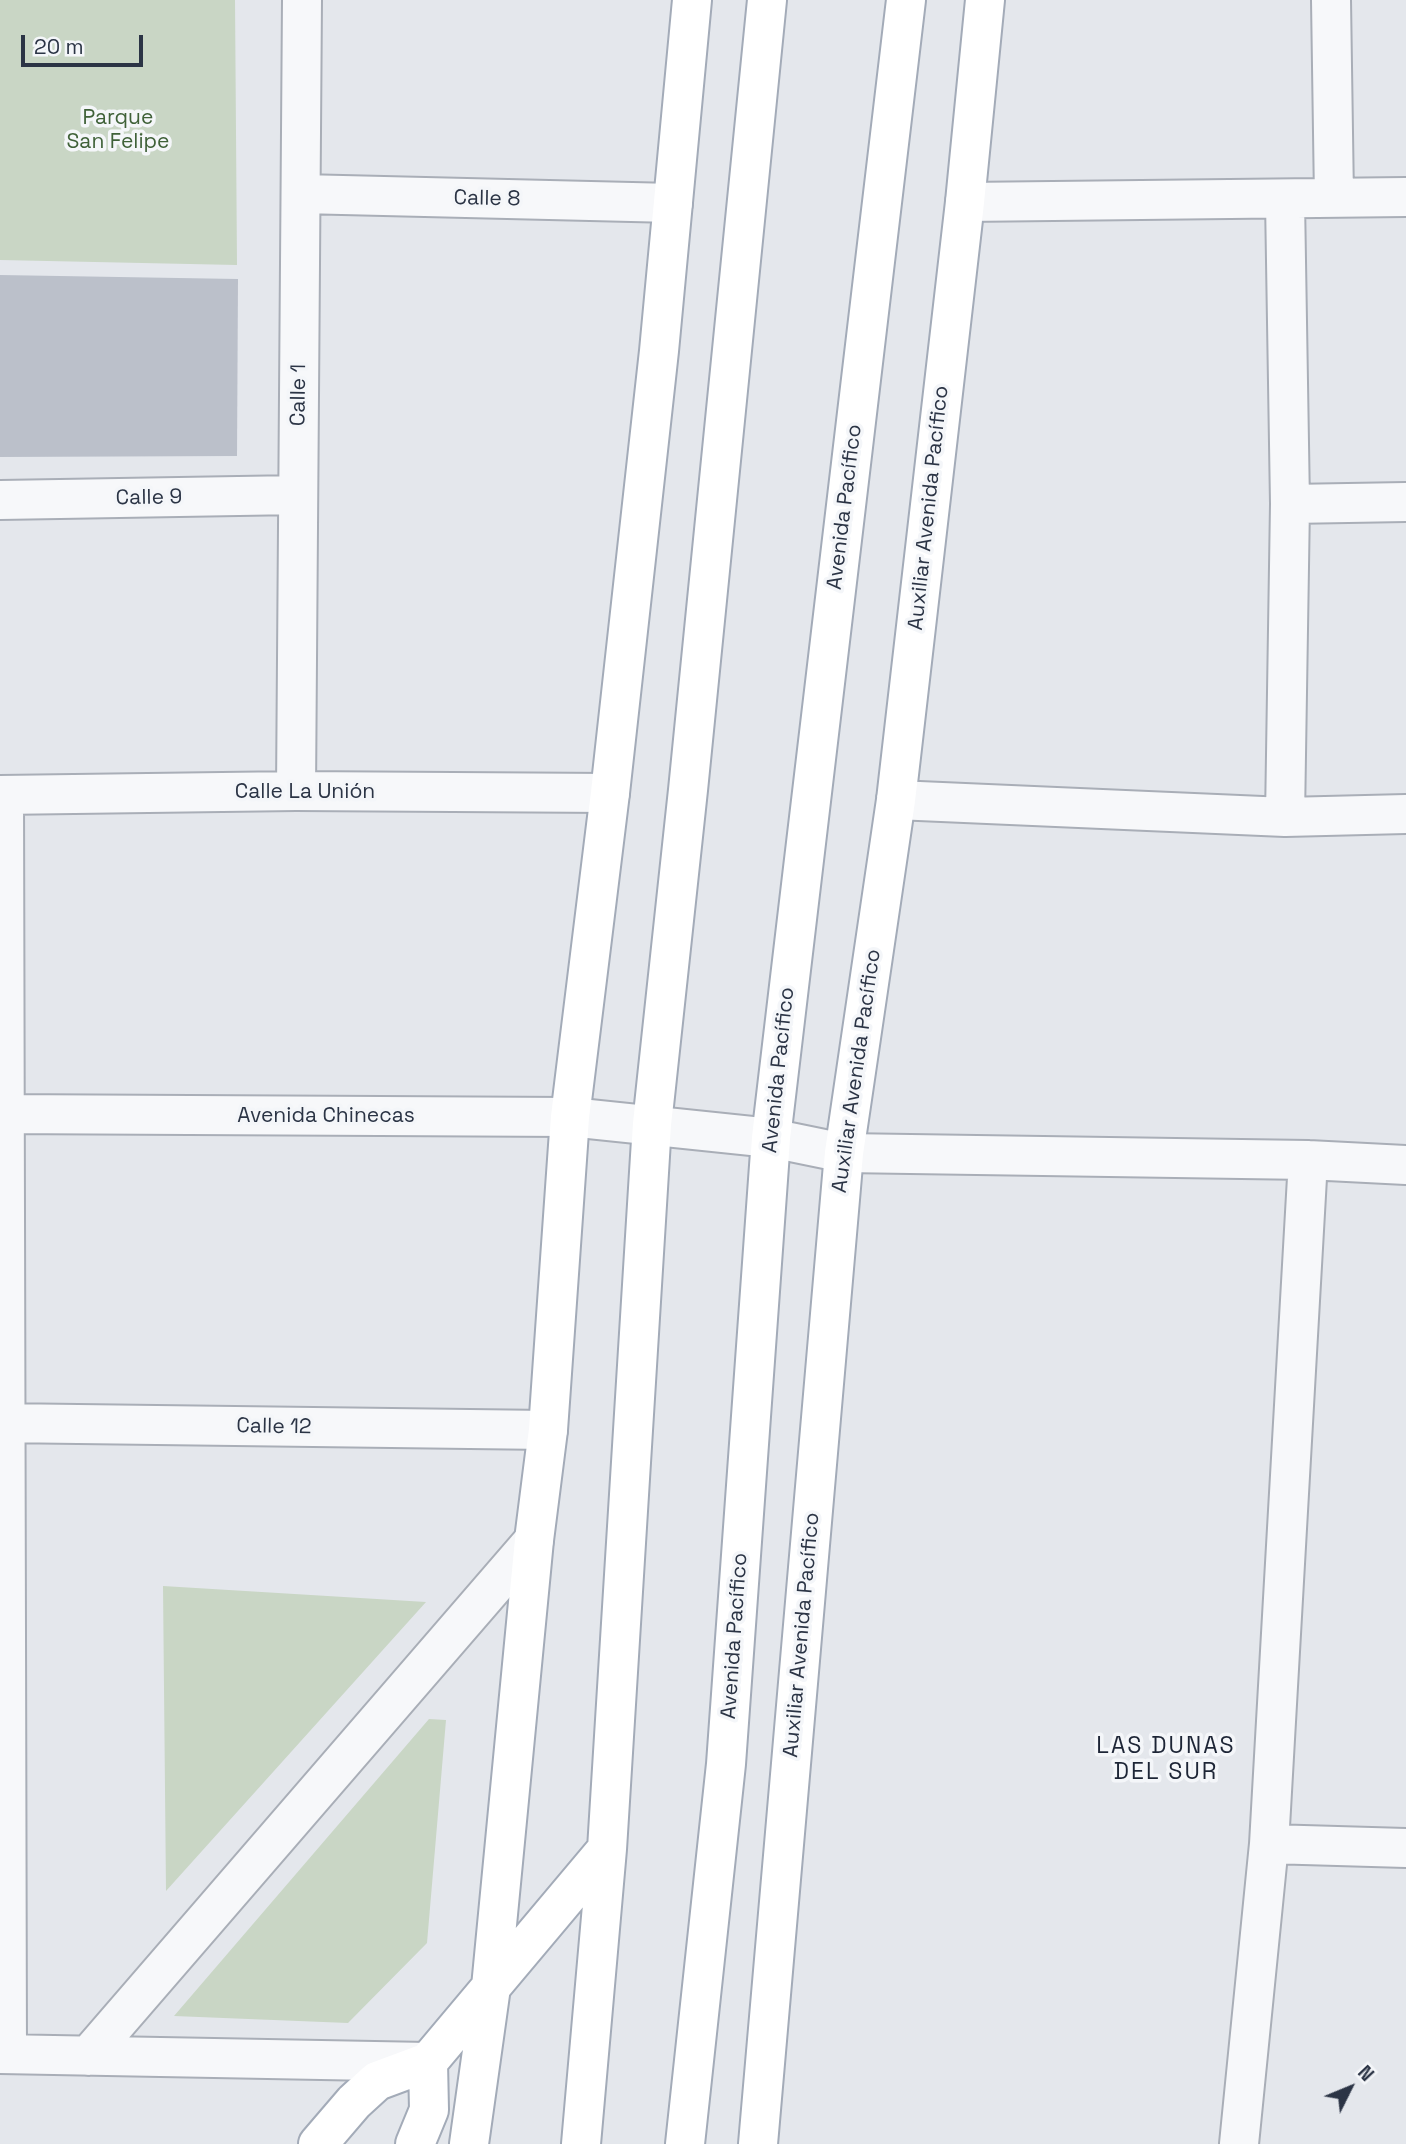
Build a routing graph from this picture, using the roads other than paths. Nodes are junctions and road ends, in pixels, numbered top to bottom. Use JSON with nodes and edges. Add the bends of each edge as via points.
{"nodes":[{"id":1,"x":302,"y":0,"type":"edge"},
{"id":2,"x":692,"y":0,"type":"edge"},
{"id":3,"x":767,"y":0,"type":"edge"},
{"id":4,"x":906,"y":0,"type":"edge"},
{"id":5,"x":985,"y":0,"type":"edge"},
{"id":6,"x":1331,"y":0,"type":"edge"},
{"id":7,"x":301,"y":194,"type":"junction"},
{"id":8,"x":1406,"y":197,"type":"edge"},
{"id":9,"x":1334,"y":198,"type":"junction"},
{"id":10,"x":1285,"y":200,"type":"junction"},
{"id":11,"x":965,"y":202,"type":"junction"},
{"id":12,"x":673,"y":203,"type":"junction"},
{"id":13,"x":298,"y":495,"type":"junction"},
{"id":14,"x":0,"y":500,"type":"edge"},
{"id":15,"x":1406,"y":502,"type":"edge"},
{"id":16,"x":1290,"y":504,"type":"junction"},
{"id":17,"x":296,"y":791,"type":"junction"},
{"id":18,"x":610,"y":793,"type":"junction"},
{"id":19,"x":2,"y":795,"type":"edge"},
{"id":20,"x":896,"y":800,"type":"junction"},
{"id":21,"x":1406,"y":814,"type":"edge"},
{"id":22,"x":1285,"y":817,"type":"junction"},
{"id":23,"x":3,"y":1114,"type":"edge"},
{"id":24,"x":570,"y":1117,"type":"junction"},
{"id":25,"x":652,"y":1124,"type":"junction"},
{"id":26,"x":771,"y":1138,"type":"junction"},
{"id":27,"x":844,"y":1153,"type":"junction"},
{"id":28,"x":1308,"y":1160,"type":"junction"},
{"id":29,"x":1406,"y":1165,"type":"edge"},
{"id":30,"x":3,"y":1423,"type":"edge"},
{"id":31,"x":548,"y":1430,"type":"junction"},
{"id":32,"x":534,"y":1540,"type":"junction"},
{"id":33,"x":3,"y":1750,"type":"edge"},
{"id":34,"x":1269,"y":1844,"type":"junction"},
{"id":35,"x":1406,"y":1848,"type":"edge"},
{"id":36,"x":607,"y":1849,"type":"junction"},
{"id":37,"x":491,"y":1987,"type":"junction"},
{"id":38,"x":4,"y":2054,"type":"edge"},
{"id":39,"x":88,"y":2056,"type":"junction"},
{"id":40,"x":428,"y":2062,"type":"junction"},
{"id":41,"x":318,"y":2144,"type":"edge"},
{"id":42,"x":415,"y":2144,"type":"edge"},
{"id":43,"x":469,"y":2144,"type":"edge"},
{"id":44,"x":581,"y":2144,"type":"edge"},
{"id":45,"x":685,"y":2144,"type":"edge"},
{"id":46,"x":758,"y":2144,"type":"edge"},
{"id":47,"x":1239,"y":2144,"type":"edge"}],
"edges":[{"from":1,"to":7,"type":"street","name":"Calle 1"},
{"from":2,"to":12,"type":"main road"},
{"from":3,"to":25,"type":"main road"},
{"from":4,"to":26,"type":"main road","name":"Avenida Pacífico"},
{"from":5,"to":11,"type":"main road","name":"Auxiliar Avenida Pacífico"},
{"from":6,"to":9,"type":"street"},
{"from":7,"to":12,"type":"street","name":"Calle 8"},
{"from":7,"to":13,"type":"street","name":"Calle 1"},
{"from":8,"to":9,"type":"street"},
{"from":9,"to":10,"type":"street"},
{"from":10,"to":11,"type":"street"},
{"from":10,"to":16,"type":"street"},
{"from":11,"to":20,"type":"main road","name":"Auxiliar Avenida Pacífico"},
{"from":12,"to":18,"type":"main road"},
{"from":13,"to":14,"type":"street","name":"Calle 9"},
{"from":13,"to":17,"type":"street","name":"Calle 1"},
{"from":15,"to":16,"type":"street"},
{"from":16,"to":22,"type":"street"},
{"from":17,"to":18,"type":"street","name":"Calle La Unión"},
{"from":17,"to":19,"type":"street","name":"Calle La Unión"},
{"from":18,"to":24,"type":"main road"},
{"from":19,"to":23,"type":"street"},
{"from":20,"to":22,"type":"street"},
{"from":20,"to":27,"type":"main road","name":"Auxiliar Avenida Pacífico"},
{"from":21,"to":22,"type":"street"},
{"from":23,"to":24,"type":"street","name":"Avenida Chinecas"},
{"from":23,"to":30,"type":"street"},
{"from":24,"to":25,"type":"street","name":"Avenida Chinecas"},
{"from":24,"to":31,"type":"main road"},
{"from":25,"to":26,"type":"street","name":"Avenida Chinecas"},
{"from":25,"to":36,"type":"main road"},
{"from":26,"to":27,"type":"street"},
{"from":26,"to":45,"type":"main road","name":"Avenida Pacífico","via":[[726,1764]]},
{"from":27,"to":28,"type":"street"},
{"from":27,"to":46,"type":"main road","name":"Auxiliar Avenida Pacífico"},
{"from":28,"to":29,"type":"street"},
{"from":28,"to":34,"type":"street"},
{"from":30,"to":31,"type":"street","name":"Calle 12"},
{"from":30,"to":33,"type":"street"},
{"from":31,"to":32,"type":"main road"},
{"from":32,"to":37,"type":"main road"},
{"from":32,"to":39,"type":"street"},
{"from":33,"to":38,"type":"street"},
{"from":34,"to":35,"type":"street"},
{"from":34,"to":47,"type":"street"},
{"from":36,"to":37,"type":"main road"},
{"from":36,"to":44,"type":"main road"},
{"from":37,"to":40,"type":"main road"},
{"from":37,"to":43,"type":"main road"},
{"from":38,"to":39,"type":"street"},
{"from":39,"to":40,"type":"street"},
{"from":40,"to":41,"type":"main road","via":[[377,2081]]},
{"from":40,"to":42,"type":"main road","via":[[429,2110]]}]}
